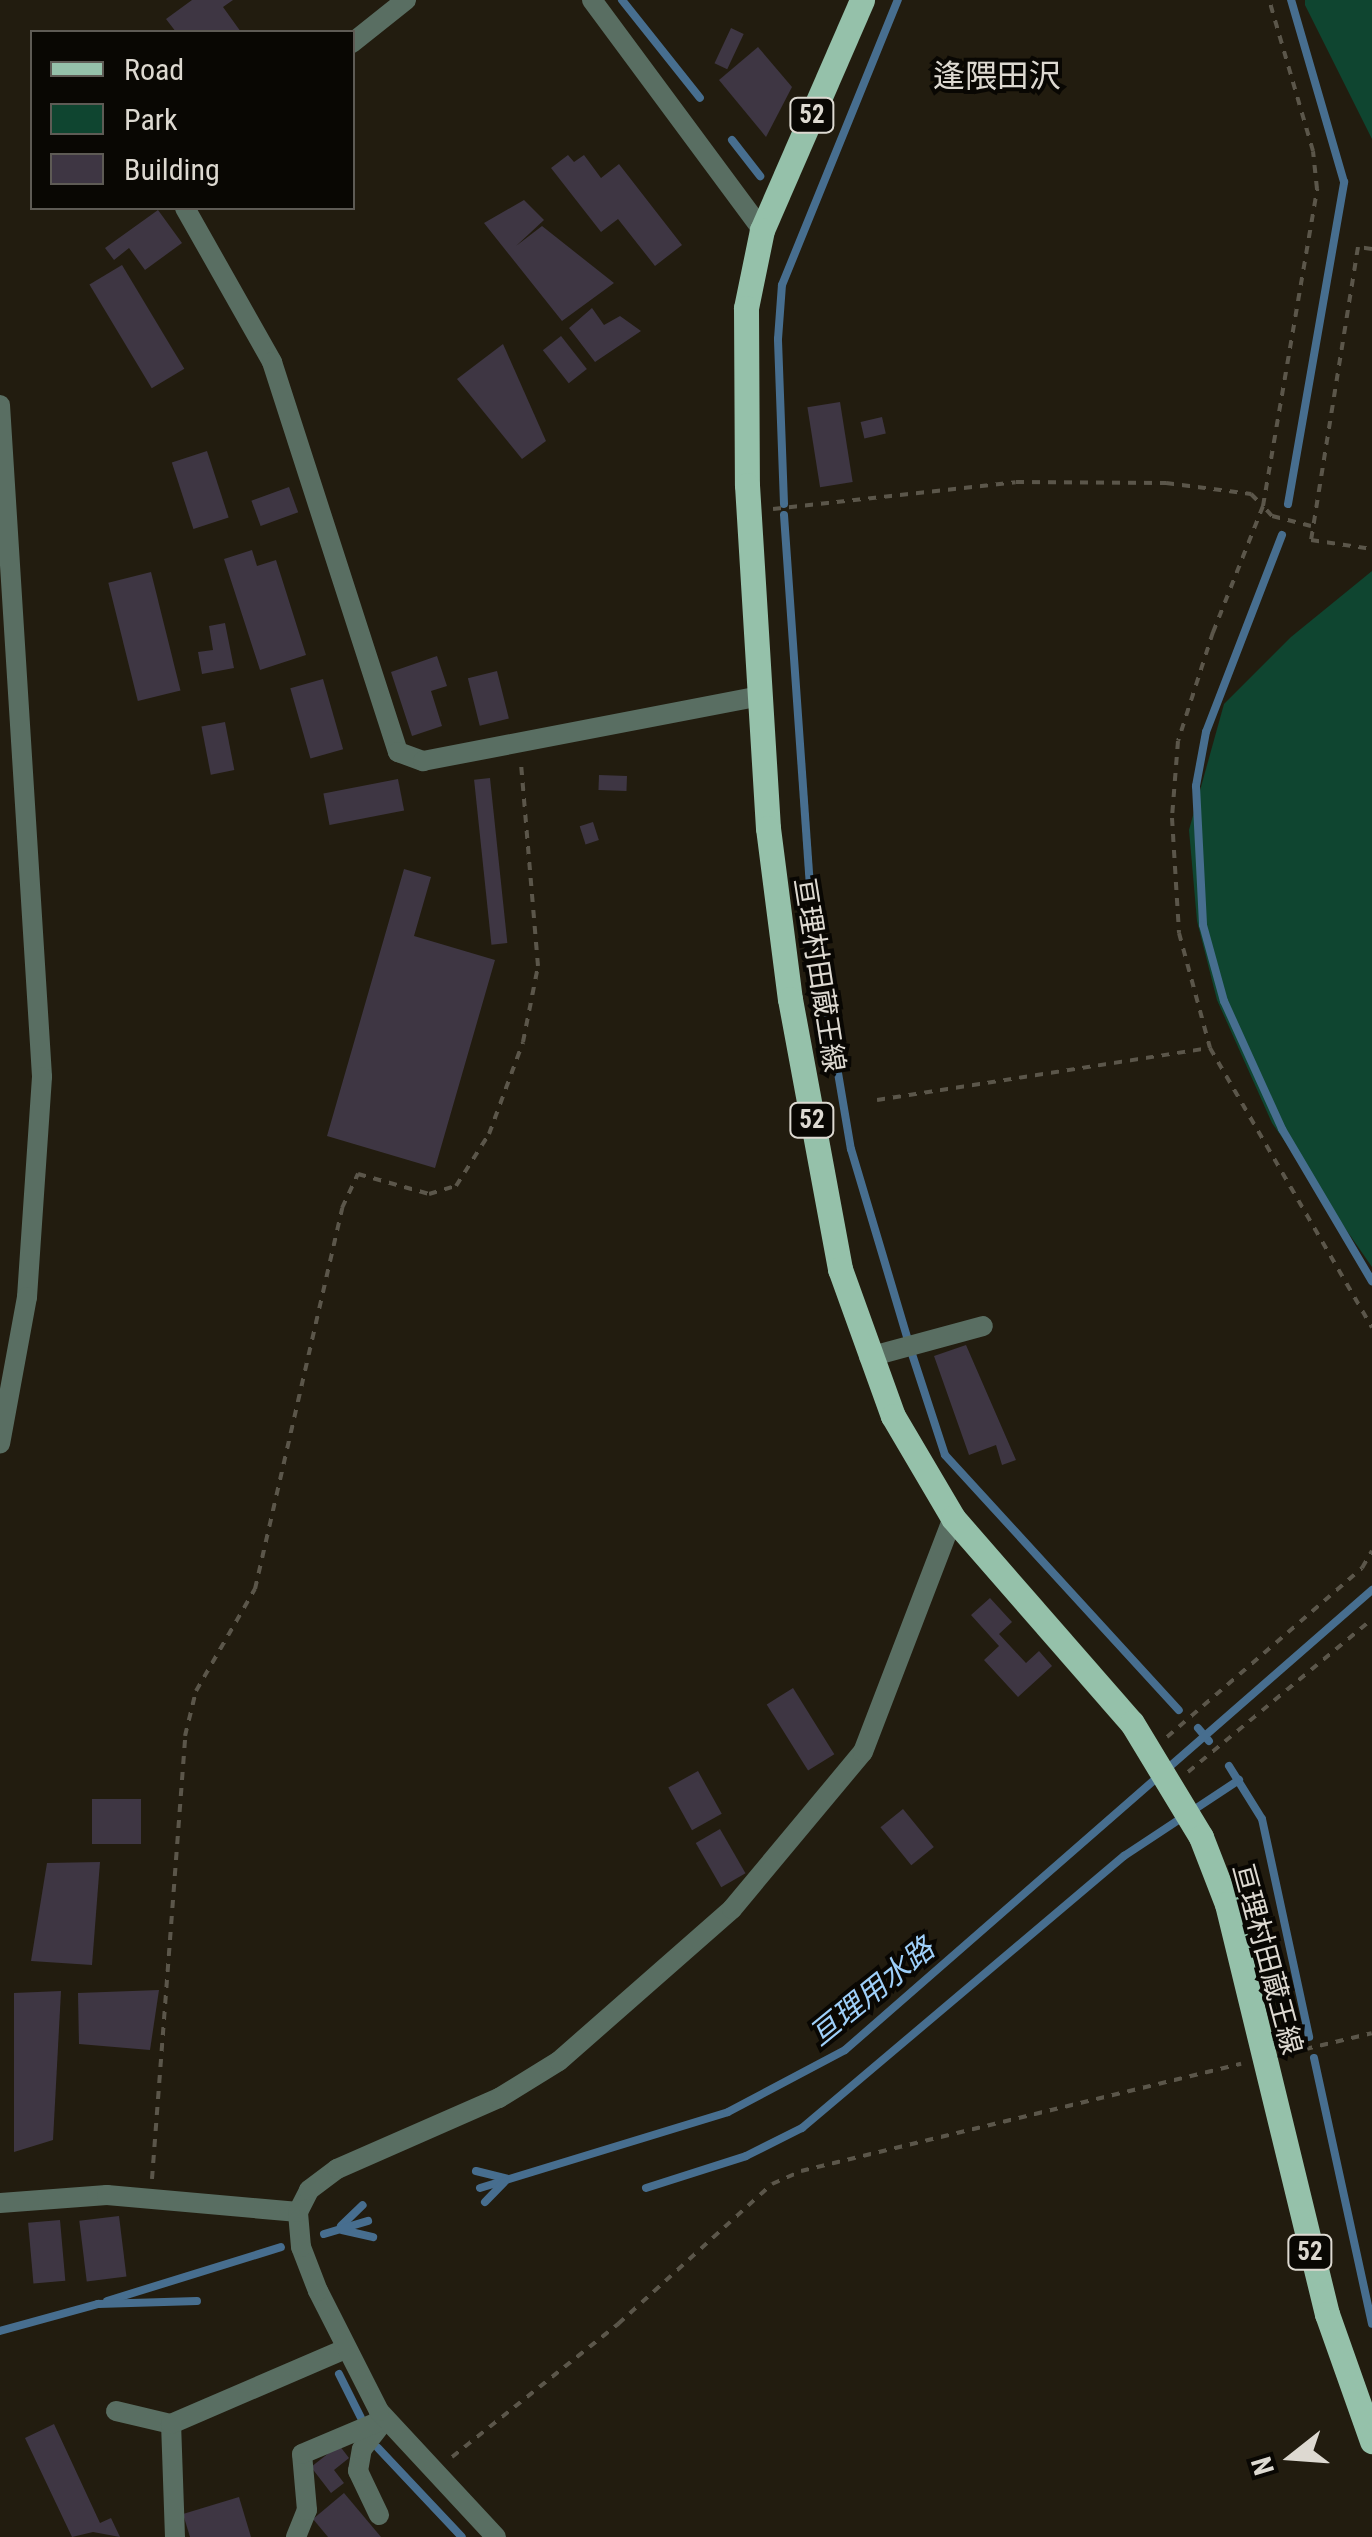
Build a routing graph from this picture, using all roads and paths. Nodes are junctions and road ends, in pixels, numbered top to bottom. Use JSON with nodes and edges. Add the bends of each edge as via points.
{"nodes":[{"id":1,"x":406,"y":0,"type":"edge"},
{"id":2,"x":592,"y":0,"type":"edge"},
{"id":3,"x":862,"y":0,"type":"edge"},
{"id":4,"x":1269,"y":0,"type":"edge"},
{"id":5,"x":355,"y":40,"type":"edge"},
{"id":6,"x":187,"y":210,"type":"edge"},
{"id":7,"x":762,"y":230,"type":"junction"},
{"id":8,"x":1372,"y":249,"type":"edge"},
{"id":9,"x":0,"y":406,"type":"edge"},
{"id":10,"x":1264,"y":506,"type":"junction"},
{"id":11,"x":749,"y":510,"type":"junction"},
{"id":12,"x":1311,"y":526,"type":"junction"},
{"id":13,"x":1372,"y":550,"type":"edge"},
{"id":14,"x":760,"y":696,"type":"junction"},
{"id":15,"x":520,"y":743,"type":"junction"},
{"id":16,"x":1210,"y":1048,"type":"junction"},
{"id":17,"x":878,"y":1100,"type":"dead end"},
{"id":18,"x":983,"y":1326,"type":"dead end"},
{"id":19,"x":1372,"y":1326,"type":"edge"},
{"id":20,"x":869,"y":1357,"type":"junction"},
{"id":21,"x":0,"y":1444,"type":"edge"},
{"id":22,"x":953,"y":1518,"type":"junction"},
{"id":23,"x":1372,"y":1551,"type":"edge"},
{"id":24,"x":1372,"y":1618,"type":"edge"},
{"id":25,"x":1151,"y":1748,"type":"junction"},
{"id":26,"x":1173,"y":1785,"type":"junction"},
{"id":27,"x":1372,"y":2033,"type":"edge"},
{"id":28,"x":1264,"y":2059,"type":"junction"},
{"id":29,"x":152,"y":2200,"type":"junction"},
{"id":30,"x":0,"y":2203,"type":"edge"},
{"id":31,"x":298,"y":2212,"type":"junction"},
{"id":32,"x":346,"y":2350,"type":"junction"},
{"id":33,"x":116,"y":2410,"type":"dead end"},
{"id":34,"x":385,"y":2419,"type":"junction"},
{"id":35,"x":171,"y":2424,"type":"junction"},
{"id":36,"x":1372,"y":2442,"type":"edge"},
{"id":37,"x":431,"y":2473,"type":"junction"},
{"id":38,"x":380,"y":2515,"type":"dead end"},
{"id":39,"x":174,"y":2537,"type":"edge"},
{"id":40,"x":296,"y":2537,"type":"edge"},
{"id":41,"x":496,"y":2537,"type":"edge"}],
"edges":[{"from":1,"to":5,"type":"street"},
{"from":2,"to":7,"type":"street"},
{"from":3,"to":7,"type":"main road","name":"亘理村田蔵王線","number":"52"},
{"from":4,"to":10,"type":"path","via":[[1313,150],[1317,188]]},
{"from":6,"to":15,"type":"street","via":[[272,362],[398,752],[422,761]]},
{"from":7,"to":11,"type":"main road","name":"亘理村田蔵王線","number":"52","via":[[746,308]]},
{"from":8,"to":12,"type":"path","via":[[1358,247]]},
{"from":9,"to":21,"type":"street","via":[[42,1077],[27,1297]]},
{"from":10,"to":11,"type":"path","via":[[1250,494],[1166,483],[1016,482]]},
{"from":10,"to":12,"type":"path","via":[[1272,516]]},
{"from":10,"to":16,"type":"path","via":[[1178,741],[1172,818],[1179,933]]},
{"from":11,"to":14,"type":"main road","name":"亘理村田蔵王線","number":"52"},
{"from":12,"to":13,"type":"path","via":[[1310,540]]},
{"from":14,"to":15,"type":"street"},
{"from":14,"to":20,"type":"main road","name":"亘理村田蔵王線","number":"52","via":[[768,828],[790,999],[840,1269]]},
{"from":15,"to":29,"type":"path","via":[[538,966],[523,1042],[489,1134],[456,1186],[429,1194],[358,1174],[342,1208],[255,1588],[196,1691],[185,1736]]},
{"from":16,"to":17,"type":"path"},
{"from":16,"to":19,"type":"path"},
{"from":18,"to":20,"type":"street"},
{"from":20,"to":22,"type":"main road","name":"亘理村田蔵王線","number":"52","via":[[893,1416]]},
{"from":22,"to":25,"type":"main road","name":"亘理村田蔵王線","number":"52"},
{"from":22,"to":31,"type":"street","via":[[863,1752],[732,1909],[559,2061],[498,2098],[337,2169],[309,2190]]},
{"from":23,"to":25,"type":"path","via":[[1362,1568],[1212,1704]]},
{"from":24,"to":26,"type":"path"},
{"from":25,"to":26,"type":"main road","name":"亘理村田蔵王線","number":"52"},
{"from":26,"to":28,"type":"main road","name":"亘理村田蔵王線","number":"52","via":[[1227,1904]]},
{"from":27,"to":28,"type":"path"},
{"from":28,"to":36,"type":"main road","name":"亘理村田蔵王線","number":"52","via":[[1327,2314]]},
{"from":28,"to":37,"type":"path","via":[[801,2171],[772,2184],[618,2324]]},
{"from":29,"to":30,"type":"street","via":[[107,2195]]},
{"from":29,"to":31,"type":"street"},
{"from":31,"to":32,"type":"street","via":[[301,2247]]},
{"from":32,"to":34,"type":"street"},
{"from":32,"to":35,"type":"street"},
{"from":33,"to":35,"type":"street"},
{"from":34,"to":37,"type":"street"},
{"from":34,"to":38,"type":"street","via":[[362,2449],[358,2471]]},
{"from":34,"to":40,"type":"street","via":[[302,2454],[307,2510]]},
{"from":35,"to":39,"type":"street"},
{"from":37,"to":41,"type":"street"}]}
